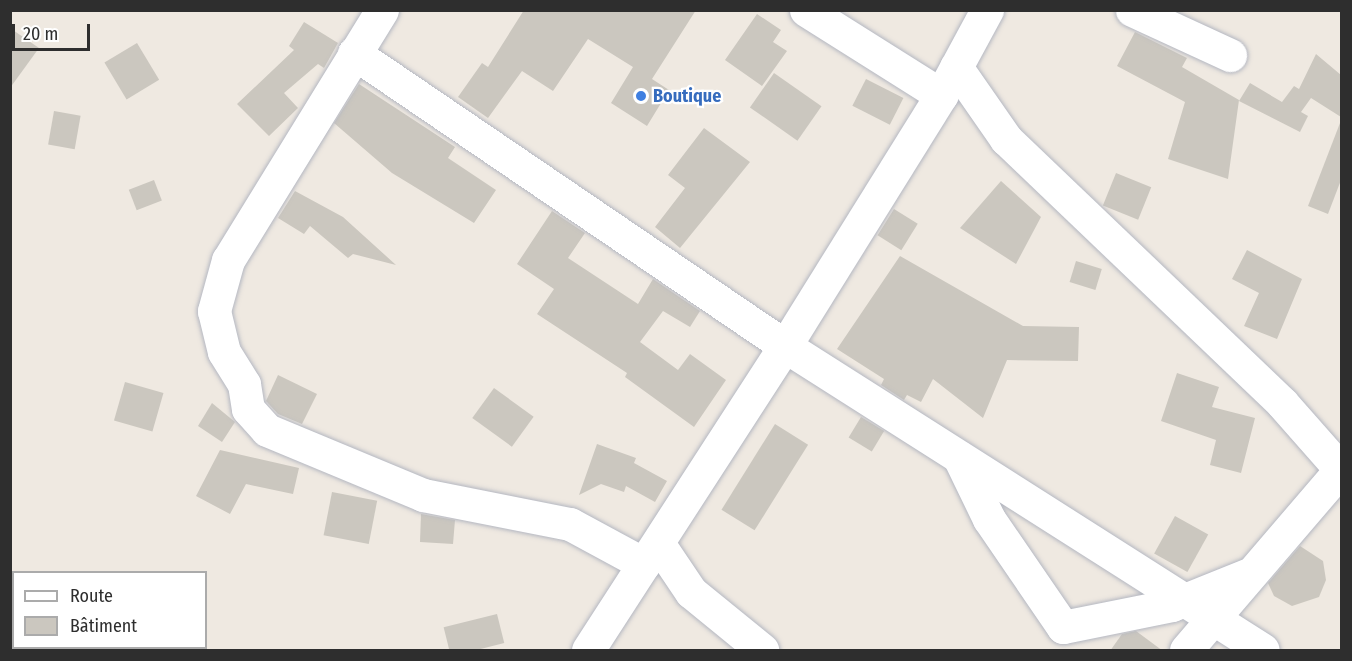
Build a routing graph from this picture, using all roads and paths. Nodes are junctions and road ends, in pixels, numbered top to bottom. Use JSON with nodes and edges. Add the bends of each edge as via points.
{"nodes":[{"id":1,"x":382,"y":10,"type":"edge"},
{"id":2,"x":806,"y":10,"type":"edge"},
{"id":3,"x":987,"y":10,"type":"edge"},
{"id":4,"x":1132,"y":10,"type":"edge"},
{"id":5,"x":354,"y":53,"type":"junction"},
{"id":6,"x":1230,"y":55,"type":"dead end"},
{"id":7,"x":949,"y":81,"type":"junction"},
{"id":8,"x":785,"y":346,"type":"junction"},
{"id":9,"x":959,"y":457,"type":"junction"},
{"id":10,"x":1336,"y":483,"type":"edge"},
{"id":11,"x":651,"y":553,"type":"junction"},
{"id":12,"x":1197,"y":609,"type":"junction"},
{"id":13,"x":588,"y":651,"type":"edge"},
{"id":14,"x":762,"y":651,"type":"edge"},
{"id":15,"x":1186,"y":651,"type":"edge"},
{"id":16,"x":1263,"y":651,"type":"edge"}],
"edges":[{"from":1,"to":5,"type":"street"},
{"from":2,"to":7,"type":"street"},
{"from":3,"to":7,"type":"street"},
{"from":4,"to":6,"type":"street"},
{"from":5,"to":8,"type":"street"},
{"from":5,"to":11,"type":"street","via":[[228,260],[214,311],[224,352],[244,384],[248,408],[267,430],[423,495],[570,524]]},
{"from":7,"to":8,"type":"street"},
{"from":7,"to":10,"type":"street","via":[[1282,403]]},
{"from":8,"to":9,"type":"street"},
{"from":8,"to":11,"type":"street"},
{"from":9,"to":12,"type":"street"},
{"from":9,"to":12,"type":"street","via":[[989,519],[1063,627]]},
{"from":10,"to":12,"type":"street","via":[[1247,575]]},
{"from":11,"to":13,"type":"street"},
{"from":11,"to":14,"type":"street"},
{"from":12,"to":15,"type":"street"},
{"from":12,"to":16,"type":"street"}]}
